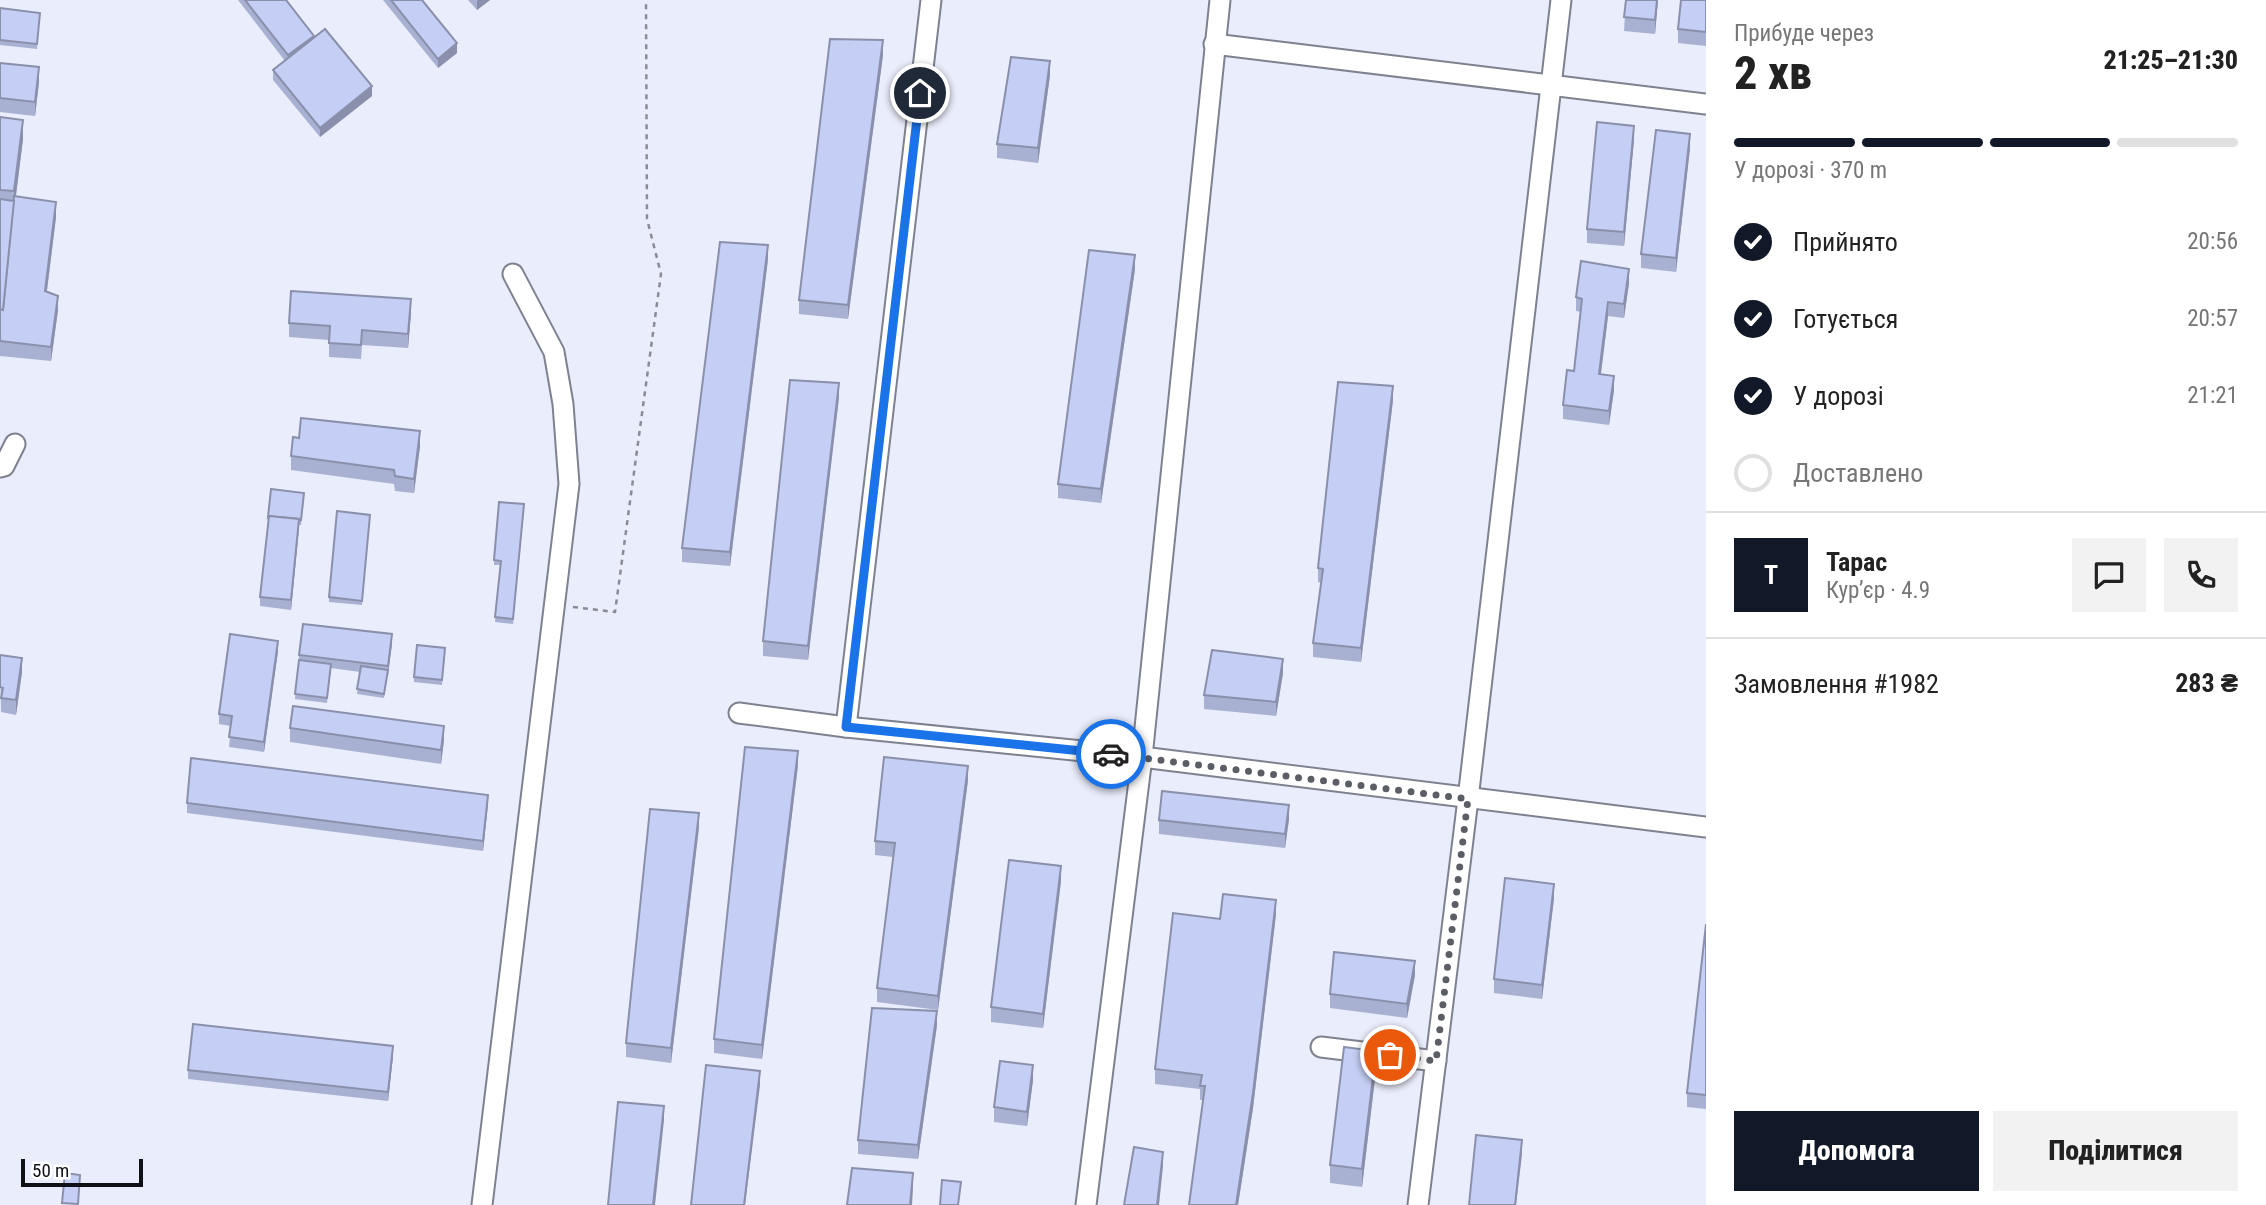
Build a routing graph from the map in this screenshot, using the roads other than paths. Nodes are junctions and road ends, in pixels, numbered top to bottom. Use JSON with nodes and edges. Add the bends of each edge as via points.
{"nodes":[{"id":1,"x":931,"y":0,"type":"edge"},
{"id":2,"x":1220,"y":0,"type":"edge"},
{"id":3,"x":1561,"y":0,"type":"edge"},
{"id":4,"x":1214,"y":44,"type":"junction"},
{"id":5,"x":1551,"y":84,"type":"junction"},
{"id":6,"x":1706,"y":104,"type":"edge"},
{"id":7,"x":513,"y":274,"type":"dead end"},
{"id":8,"x":15,"y":444,"type":"dead end"},
{"id":9,"x":0,"y":467,"type":"edge"},
{"id":10,"x":739,"y":713,"type":"dead end"},
{"id":11,"x":846,"y":727,"type":"junction"},
{"id":12,"x":1142,"y":757,"type":"junction"},
{"id":13,"x":1468,"y":799,"type":"junction"},
{"id":14,"x":1706,"y":827,"type":"edge"},
{"id":15,"x":1321,"y":1047,"type":"dead end"},
{"id":16,"x":1436,"y":1061,"type":"junction"},
{"id":17,"x":482,"y":1205,"type":"edge"},
{"id":18,"x":1086,"y":1205,"type":"edge"},
{"id":19,"x":1418,"y":1205,"type":"edge"}],
"edges":[{"from":1,"to":11,"type":"street"},
{"from":2,"to":4,"type":"street"},
{"from":3,"to":5,"type":"street"},
{"from":4,"to":5,"type":"street"},
{"from":4,"to":12,"type":"street"},
{"from":5,"to":6,"type":"street"},
{"from":5,"to":13,"type":"street"},
{"from":7,"to":17,"type":"street","via":[[554,352],[564,404],[569,484]]},
{"from":8,"to":9,"type":"street"},
{"from":10,"to":11,"type":"street"},
{"from":11,"to":12,"type":"street"},
{"from":12,"to":13,"type":"street"},
{"from":12,"to":18,"type":"street"},
{"from":13,"to":14,"type":"street"},
{"from":13,"to":16,"type":"street"},
{"from":15,"to":16,"type":"street"},
{"from":16,"to":19,"type":"street"}]}
